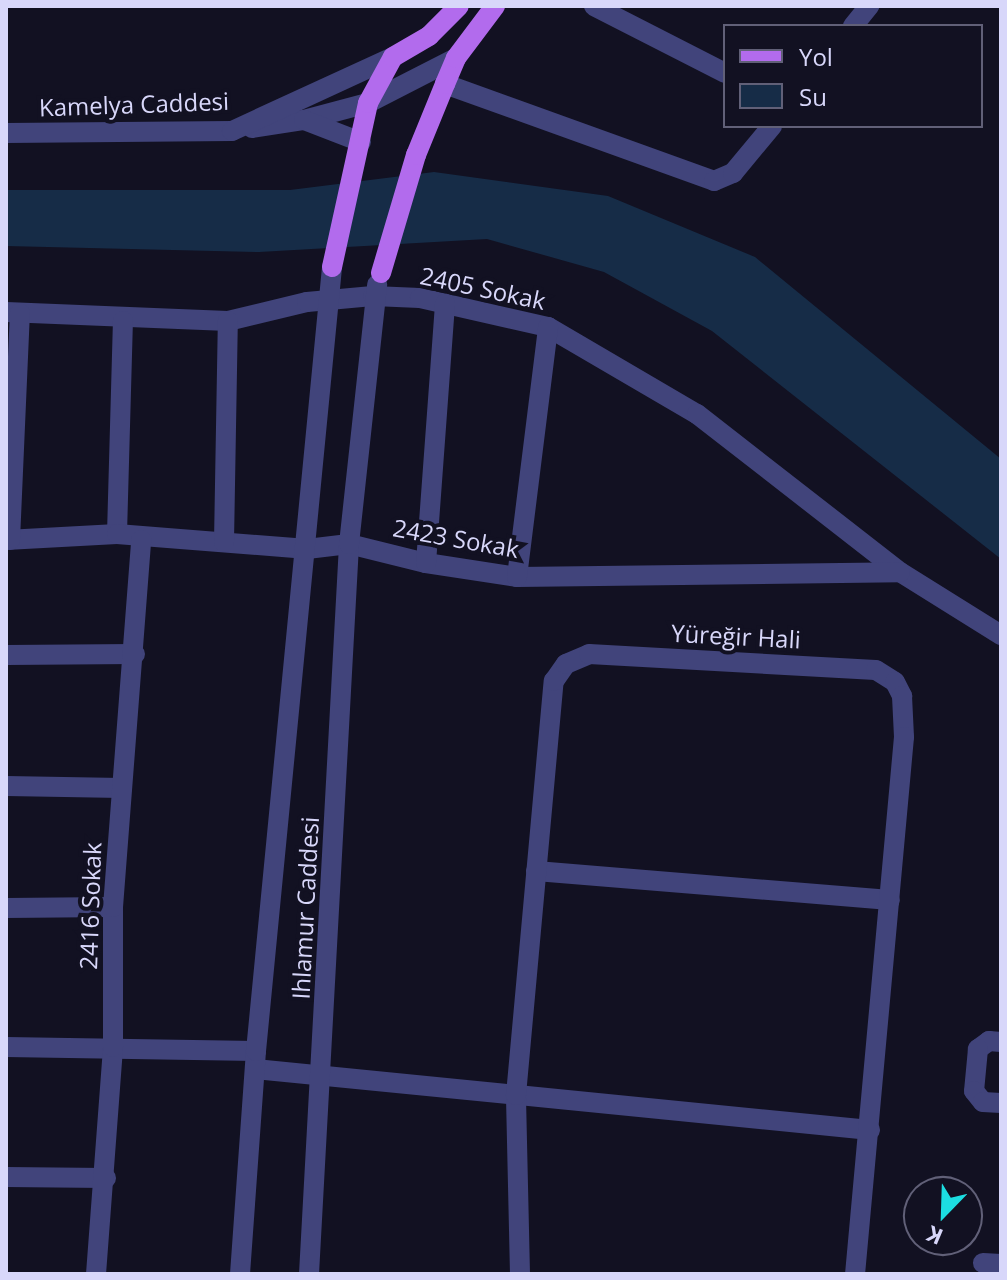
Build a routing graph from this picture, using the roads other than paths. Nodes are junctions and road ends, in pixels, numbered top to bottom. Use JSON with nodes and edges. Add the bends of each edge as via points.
{"nodes":[{"id":1,"x":459,"y":6,"type":"edge"},
{"id":2,"x":495,"y":6,"type":"edge"},
{"id":3,"x":594,"y":6,"type":"edge"},
{"id":4,"x":869,"y":6,"type":"edge"},
{"id":5,"x":855,"y":24,"type":"edge"},
{"id":6,"x":429,"y":36,"type":"junction"},
{"id":7,"x":393,"y":57,"type":"junction"},
{"id":8,"x":456,"y":58,"type":"junction"},
{"id":9,"x":723,"y":72,"type":"edge"},
{"id":10,"x":445,"y":84,"type":"junction"},
{"id":11,"x":368,"y":103,"type":"junction"},
{"id":12,"x":304,"y":120,"type":"junction"},
{"id":13,"x":770,"y":128,"type":"edge"},
{"id":14,"x":232,"y":131,"type":"junction"},
{"id":15,"x":6,"y":133,"type":"edge"},
{"id":16,"x":359,"y":150,"type":"junction"},
{"id":17,"x":332,"y":267,"type":"joint"},
{"id":18,"x":381,"y":273,"type":"joint"},
{"id":19,"x":373,"y":296,"type":"junction"},
{"id":20,"x":330,"y":300,"type":"junction"},
{"id":21,"x":445,"y":304,"type":"junction"},
{"id":22,"x":13,"y":312,"type":"edge"},
{"id":23,"x":123,"y":321,"type":"junction"},
{"id":24,"x":228,"y":321,"type":"junction"},
{"id":25,"x":548,"y":327,"type":"junction"},
{"id":26,"x":117,"y":534,"type":"junction"},
{"id":27,"x":8,"y":540,"type":"edge"},
{"id":28,"x":141,"y":540,"type":"junction"},
{"id":29,"x":224,"y":542,"type":"junction"},
{"id":30,"x":349,"y":544,"type":"junction"},
{"id":31,"x":307,"y":549,"type":"junction"},
{"id":32,"x":426,"y":563,"type":"junction"},
{"id":33,"x":900,"y":572,"type":"junction"},
{"id":34,"x":517,"y":577,"type":"junction"},
{"id":35,"x":999,"y":635,"type":"edge"},
{"id":36,"x":135,"y":654,"type":"junction"},
{"id":37,"x":6,"y":655,"type":"edge"},
{"id":38,"x":6,"y":786,"type":"edge"},
{"id":39,"x":122,"y":788,"type":"junction"},
{"id":40,"x":536,"y":871,"type":"junction"},
{"id":41,"x":890,"y":900,"type":"junction"},
{"id":42,"x":113,"y":907,"type":"junction"},
{"id":43,"x":6,"y":908,"type":"edge"},
{"id":44,"x":1001,"y":1042,"type":"edge"},
{"id":45,"x":6,"y":1047,"type":"edge"},
{"id":46,"x":113,"y":1047,"type":"junction"},
{"id":47,"x":256,"y":1060,"type":"junction"},
{"id":48,"x":323,"y":1074,"type":"junction"},
{"id":49,"x":516,"y":1095,"type":"junction"},
{"id":50,"x":1001,"y":1103,"type":"edge"},
{"id":51,"x":870,"y":1130,"type":"junction"},
{"id":52,"x":6,"y":1177,"type":"edge"},
{"id":53,"x":106,"y":1178,"type":"junction"},
{"id":54,"x":96,"y":1274,"type":"edge"},
{"id":55,"x":240,"y":1274,"type":"edge"},
{"id":56,"x":309,"y":1274,"type":"edge"},
{"id":57,"x":520,"y":1274,"type":"edge"},
{"id":58,"x":855,"y":1274,"type":"edge"}],
"edges":[{"from":1,"to":6,"type":"main road"},
{"from":2,"to":8,"type":"main road"},
{"from":3,"to":9,"type":"street"},
{"from":4,"to":5,"type":"street"},
{"from":6,"to":7,"type":"main road"},
{"from":6,"to":8,"type":"main road","via":[[451,45]]},
{"from":7,"to":11,"type":"main road"},
{"from":7,"to":14,"type":"street","name":"Kamelya Caddesi"},
{"from":8,"to":10,"type":"main road"},
{"from":8,"to":11,"type":"street"},
{"from":10,"to":13,"type":"street","via":[[714,181],[733,173]]},
{"from":10,"to":18,"type":"main road","via":[[416,155]]},
{"from":11,"to":12,"type":"street"},
{"from":11,"to":16,"type":"main road"},
{"from":12,"to":14,"type":"street"},
{"from":12,"to":16,"type":"street"},
{"from":14,"to":15,"type":"street","name":"Kamelya Caddesi"},
{"from":16,"to":17,"type":"main road"},
{"from":17,"to":20,"type":"street","name":"Ihlamur Caddesi"},
{"from":18,"to":19,"type":"street","name":"Ihlamur Caddesi"},
{"from":19,"to":20,"type":"street","name":"2405 Sokak"},
{"from":19,"to":21,"type":"street","name":"2405 Sokak"},
{"from":19,"to":30,"type":"street","name":"Ihlamur Caddesi"},
{"from":20,"to":24,"type":"street","name":"2405 Sokak"},
{"from":20,"to":31,"type":"street","name":"Ihlamur Caddesi"},
{"from":21,"to":25,"type":"street","name":"2405 Sokak"},
{"from":21,"to":32,"type":"street"},
{"from":22,"to":23,"type":"street","name":"2405 Sokak"},
{"from":22,"to":27,"type":"street"},
{"from":23,"to":24,"type":"street","name":"2405 Sokak"},
{"from":23,"to":26,"type":"street"},
{"from":24,"to":29,"type":"street"},
{"from":25,"to":33,"type":"street","name":"2405 Sokak","via":[[697,414]]},
{"from":25,"to":34,"type":"street"},
{"from":26,"to":27,"type":"street","name":"2423 Sokak"},
{"from":26,"to":28,"type":"street","name":"2423 Sokak"},
{"from":28,"to":29,"type":"street","name":"2423 Sokak"},
{"from":28,"to":36,"type":"street","name":"2416 Sokak"},
{"from":29,"to":31,"type":"street","name":"2423 Sokak"},
{"from":30,"to":31,"type":"street","name":"2423 Sokak"},
{"from":30,"to":32,"type":"street","name":"2423 Sokak"},
{"from":30,"to":48,"type":"street","name":"Ihlamur Caddesi"},
{"from":31,"to":47,"type":"street","name":"Ihlamur Caddesi"},
{"from":32,"to":34,"type":"street","name":"2423 Sokak"},
{"from":33,"to":34,"type":"street","name":"2423 Sokak"},
{"from":33,"to":35,"type":"street","name":"2405 Sokak"},
{"from":36,"to":37,"type":"street"},
{"from":36,"to":39,"type":"street","name":"2416 Sokak"},
{"from":38,"to":39,"type":"street"},
{"from":39,"to":42,"type":"street","name":"2416 Sokak"},
{"from":40,"to":41,"type":"street"},
{"from":40,"to":41,"type":"street","name":"Yüreğir Hali","via":[[554,681],[566,664],[589,654],[876,670],[895,682],[902,696],[904,737]]},
{"from":40,"to":49,"type":"street","name":"Yüreğir Hali"},
{"from":41,"to":51,"type":"street","name":"Yüreğir Hali"},
{"from":42,"to":43,"type":"street"},
{"from":42,"to":46,"type":"street","name":"2416 Sokak"},
{"from":44,"to":50,"type":"street","via":[[989,1041],[978,1049],[974,1091],[983,1102]]},
{"from":45,"to":46,"type":"street"},
{"from":46,"to":47,"type":"street"},
{"from":46,"to":53,"type":"street","name":"2416 Sokak"},
{"from":47,"to":48,"type":"street"},
{"from":47,"to":55,"type":"street","name":"Ihlamur Caddesi"},
{"from":48,"to":49,"type":"street"},
{"from":48,"to":56,"type":"street","name":"Ihlamur Caddesi"},
{"from":49,"to":51,"type":"street"},
{"from":49,"to":57,"type":"street","name":"Yüreğir Hali"},
{"from":51,"to":58,"type":"street","name":"Yüreğir Hali"},
{"from":52,"to":53,"type":"street"},
{"from":53,"to":54,"type":"street","name":"2416 Sokak"}]}
